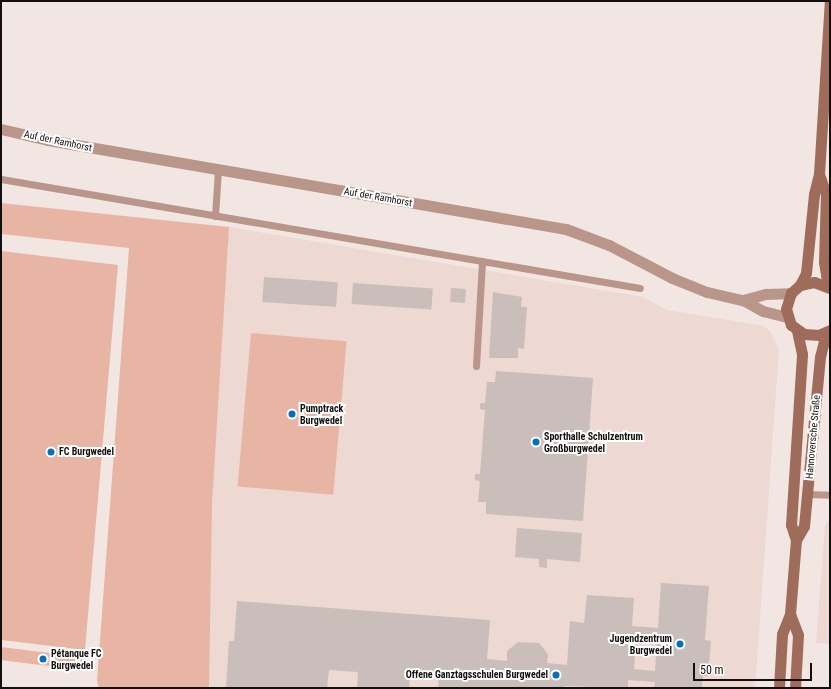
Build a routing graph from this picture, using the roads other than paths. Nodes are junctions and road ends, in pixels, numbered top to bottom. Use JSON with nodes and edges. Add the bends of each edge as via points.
{"nodes":[{"id":1,"x":830,"y":1,"type":"edge"},
{"id":2,"x":1,"y":129,"type":"edge"},
{"id":3,"x":218,"y":170,"type":"junction"},
{"id":4,"x":819,"y":174,"type":"junction"},
{"id":5,"x":1,"y":179,"type":"edge"},
{"id":6,"x":215,"y":216,"type":"junction"},
{"id":7,"x":482,"y":261,"type":"junction"},
{"id":8,"x":800,"y":285,"type":"junction"},
{"id":9,"x":829,"y":287,"type":"edge"},
{"id":10,"x":640,"y":288,"type":"dead end"},
{"id":11,"x":791,"y":293,"type":"junction"},
{"id":12,"x":743,"y":300,"type":"junction"},
{"id":13,"x":787,"y":317,"type":"junction"},
{"id":14,"x":797,"y":331,"type":"junction"},
{"id":15,"x":828,"y":331,"type":"edge"},
{"id":16,"x":476,"y":366,"type":"dead end"},
{"id":17,"x":807,"y":494,"type":"junction"},
{"id":18,"x":830,"y":495,"type":"edge"},
{"id":19,"x":796,"y":540,"type":"junction"},
{"id":20,"x":790,"y":614,"type":"junction"},
{"id":21,"x":779,"y":688,"type":"edge"},
{"id":22,"x":795,"y":688,"type":"edge"}],
"edges":[{"from":1,"to":4,"type":"main road"},
{"from":2,"to":3,"type":"street","name":"Auf der Ramhorst","via":[[48,140]]},
{"from":3,"to":6,"type":"lane"},
{"from":3,"to":12,"type":"street","name":"Auf der Ramhorst","via":[[566,229],[609,245],[672,278],[707,292]]},
{"from":4,"to":8,"type":"main road","via":[[814,194],[806,273]]},
{"from":4,"to":9,"type":"main road","via":[[826,194],[824,262]]},
{"from":5,"to":6,"type":"lane"},
{"from":6,"to":7,"type":"lane"},
{"from":7,"to":10,"type":"lane"},
{"from":7,"to":16,"type":"lane"},
{"from":8,"to":9,"type":"main road","via":[[814,282]]},
{"from":8,"to":11,"type":"main road"},
{"from":11,"to":12,"type":"street","name":"Auf der Ramhorst","via":[[766,294]]},
{"from":11,"to":13,"type":"main road","via":[[787,301]]},
{"from":12,"to":13,"type":"street","name":"Auf der Ramhorst","via":[[763,311]]},
{"from":13,"to":14,"type":"main road"},
{"from":14,"to":15,"type":"main road","via":[[811,336]]},
{"from":14,"to":19,"type":"main road","name":"Hannoversche Straße","via":[[802,354],[791,525]]},
{"from":15,"to":17,"type":"main road","name":"Hannoversche Straße","via":[[820,357]]},
{"from":17,"to":18,"type":"lane"},
{"from":17,"to":19,"type":"main road","name":"Hannoversche Straße","via":[[804,526]]},
{"from":19,"to":20,"type":"main road","name":"Hannoversche Straße"},
{"from":20,"to":21,"type":"main road","name":"Hannoversche Straße","via":[[782,634]]},
{"from":20,"to":22,"type":"main road","name":"Hannoversche Straße","via":[[798,635]]}]}
